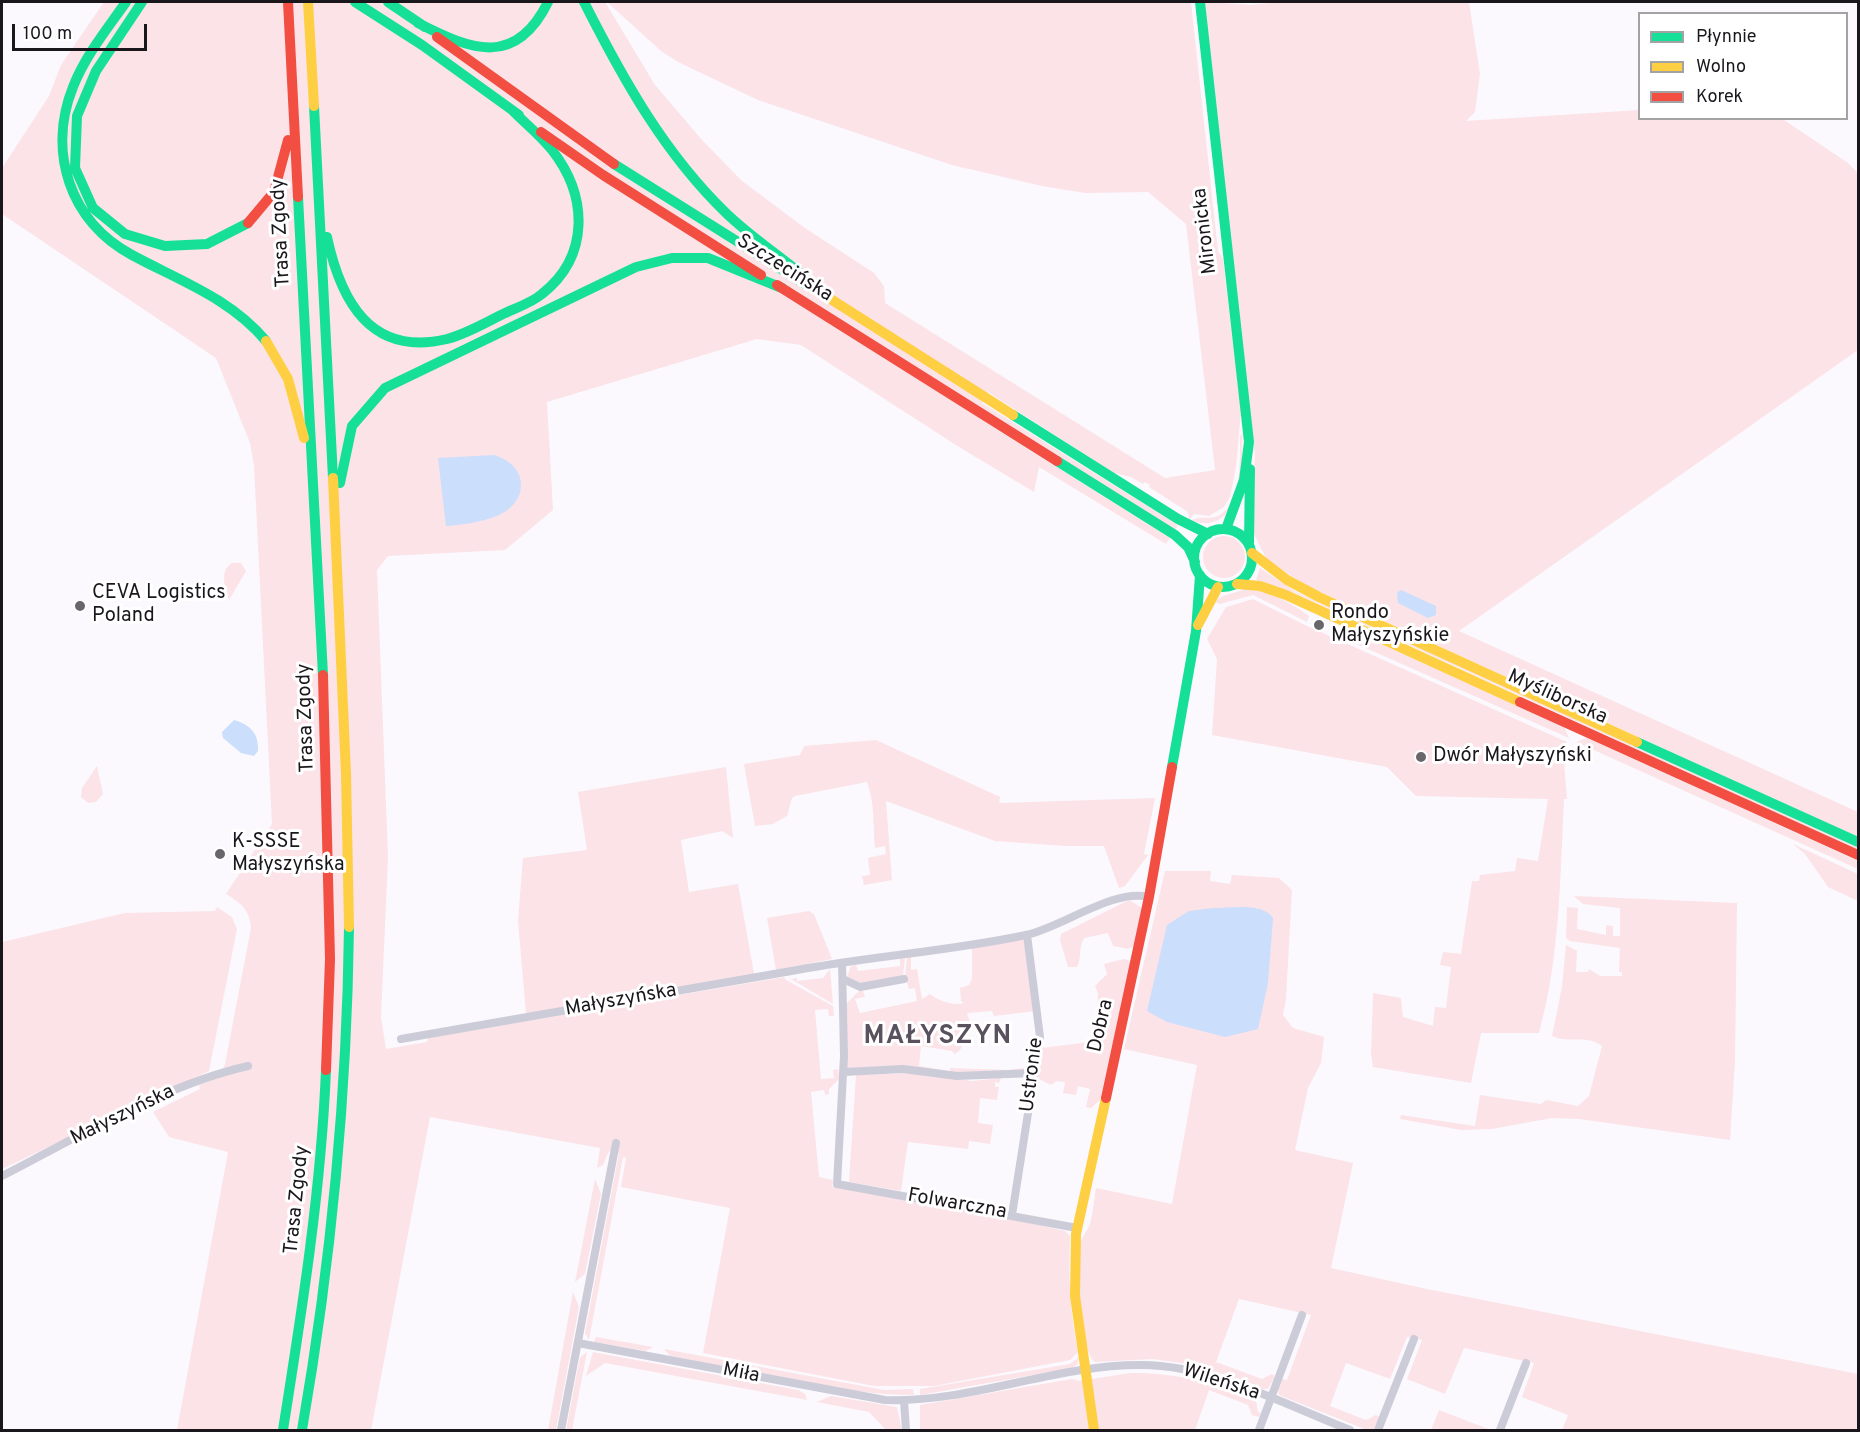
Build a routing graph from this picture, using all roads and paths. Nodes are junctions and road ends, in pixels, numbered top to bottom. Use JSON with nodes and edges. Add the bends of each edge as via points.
{"nodes":[{"id":1,"x":126,"y":2,"type":"edge"},
{"id":2,"x":142,"y":2,"type":"edge"},
{"id":3,"x":308,"y":2,"type":"edge"},
{"id":4,"x":355,"y":2,"type":"edge"},
{"id":5,"x":388,"y":2,"type":"edge"},
{"id":6,"x":548,"y":2,"type":"edge"},
{"id":7,"x":584,"y":2,"type":"edge"},
{"id":8,"x":1200,"y":2,"type":"edge"},
{"id":9,"x":288,"y":5,"type":"edge"},
{"id":10,"x":418,"y":23,"type":"junction"},
{"id":11,"x":292,"y":75,"type":"junction"},
{"id":12,"x":513,"y":111,"type":"junction"},
{"id":13,"x":316,"y":172,"type":"junction"},
{"id":14,"x":782,"y":288,"type":"junction"},
{"id":15,"x":825,"y":295,"type":"junction"},
{"id":16,"x":1248,"y":457,"type":"junction"},
{"id":17,"x":314,"y":494,"type":"junction"},
{"id":18,"x":1226,"y":529,"type":"junction"},
{"id":19,"x":1208,"y":534,"type":"junction"},
{"id":20,"x":336,"y":542,"type":"junction"},
{"id":21,"x":1250,"y":549,"type":"junction"},
{"id":22,"x":1194,"y":562,"type":"junction"},
{"id":23,"x":1200,"y":575,"type":"junction"},
{"id":24,"x":1237,"y":584,"type":"junction"},
{"id":25,"x":1218,"y":586,"type":"junction"},
{"id":26,"x":1196,"y":631,"type":"junction"},
{"id":27,"x":1858,"y":842,"type":"edge"},
{"id":28,"x":1858,"y":855,"type":"edge"},
{"id":29,"x":1149,"y":897,"type":"junction"},
{"id":30,"x":1027,"y":934,"type":"junction"},
{"id":31,"x":842,"y":963,"type":"junction"},
{"id":32,"x":843,"y":979,"type":"junction"},
{"id":33,"x":904,"y":979,"type":"dead end"},
{"id":34,"x":400,"y":1039,"type":"dead end"},
{"id":35,"x":248,"y":1066,"type":"dead end"},
{"id":36,"x":844,"y":1072,"type":"junction"},
{"id":37,"x":1035,"y":1073,"type":"junction"},
{"id":38,"x":616,"y":1143,"type":"dead end"},
{"id":39,"x":2,"y":1176,"type":"edge"},
{"id":40,"x":1012,"y":1215,"type":"junction"},
{"id":41,"x":1077,"y":1228,"type":"junction"},
{"id":42,"x":1302,"y":1315,"type":"dead end"},
{"id":43,"x":1414,"y":1339,"type":"dead end"},
{"id":44,"x":578,"y":1343,"type":"junction"},
{"id":45,"x":1526,"y":1363,"type":"dead end"},
{"id":46,"x":1086,"y":1371,"type":"junction"},
{"id":47,"x":1271,"y":1399,"type":"junction"},
{"id":48,"x":904,"y":1401,"type":"junction"},
{"id":49,"x":283,"y":1431,"type":"edge"},
{"id":50,"x":302,"y":1431,"type":"edge"},
{"id":51,"x":561,"y":1431,"type":"edge"},
{"id":52,"x":906,"y":1431,"type":"edge"},
{"id":53,"x":1094,"y":1431,"type":"edge"},
{"id":54,"x":1259,"y":1431,"type":"edge"},
{"id":55,"x":1350,"y":1431,"type":"edge"},
{"id":56,"x":1378,"y":1431,"type":"edge"},
{"id":57,"x":1500,"y":1431,"type":"edge"}],
"edges":[{"from":1,"to":17,"type":"main road","via":[[84,66],[67,101],[61,124],[60,158],[69,189],[83,214],[110,241],[235,310],[269,345],[280,360],[296,402]]},
{"from":2,"to":11,"type":"main road","via":[[88,87],[77,115],[74,144],[80,182],[93,206],[111,225],[141,243],[167,249],[190,248],[218,242],[253,220],[281,178]]},
{"from":3,"to":13,"type":"main road","name":"Trasa Zgody"},
{"from":4,"to":12,"type":"main road","name":"Szczecińska"},
{"from":5,"to":10,"type":"main road","name":"Szczecińska"},
{"from":6,"to":10,"type":"main road","via":[[530,33],[496,48],[468,45]]},
{"from":7,"to":15,"type":"main road","via":[[642,110],[687,171],[756,241],[812,280]]},
{"from":8,"to":16,"type":"main road","name":"Mironicka"},
{"from":9,"to":11,"type":"main road","name":"Trasa Zgody"},
{"from":10,"to":15,"type":"main road","name":"Szczecińska","via":[[611,163]]},
{"from":11,"to":17,"type":"main road","name":"Trasa Zgody"},
{"from":12,"to":13,"type":"main road","via":[[556,155],[566,172],[580,207],[579,240],[568,267],[540,296],[446,340],[401,341],[383,334],[349,305],[336,279]]},
{"from":12,"to":14,"type":"main road","name":"Szczecińska","via":[[603,176]]},
{"from":13,"to":20,"type":"main road","name":"Trasa Zgody"},
{"from":14,"to":20,"type":"main road","via":[[764,285],[714,260],[689,256],[662,259],[636,267],[406,376],[385,388],[352,426],[340,471]]},
{"from":14,"to":22,"type":"main road","name":"Szczecińska","via":[[1179,538]]},
{"from":15,"to":19,"type":"main road","name":"Szczecińska","via":[[1112,478]]},
{"from":16,"to":18,"type":"main road","name":"Mironicka","via":[[1237,505]]},
{"from":16,"to":21,"type":"main road","name":"Mironicka"},
{"from":17,"to":49,"type":"main road","name":"Trasa Zgody","via":[[329,828],[327,1076],[310,1257]]},
{"from":18,"to":19,"type":"main road"},
{"from":18,"to":21,"type":"main road","via":[[1243,537]]},
{"from":19,"to":22,"type":"main road","via":[[1197,546]]},
{"from":20,"to":50,"type":"main road","name":"Trasa Zgody","via":[[349,861],[345,1076],[329,1259]]},
{"from":21,"to":24,"type":"main road","via":[[1249,571]]},
{"from":21,"to":27,"type":"main road","name":"Myśliborska","via":[[1287,580],[1319,597]]},
{"from":22,"to":23,"type":"main road"},
{"from":23,"to":25,"type":"main road"},
{"from":23,"to":26,"type":"main road","name":"Dobra"},
{"from":24,"to":25,"type":"main road"},
{"from":24,"to":28,"type":"main road","name":"Myśliborska","via":[[1260,586],[1292,598]]},
{"from":25,"to":26,"type":"main road","name":"Dobra"},
{"from":26,"to":29,"type":"main road","name":"Dobra"},
{"from":29,"to":30,"type":"street","name":"Małyszyńska","via":[[1120,897]]},
{"from":29,"to":41,"type":"main road","name":"Dobra"},
{"from":30,"to":31,"type":"street","name":"Małyszyńska"},
{"from":30,"to":37,"type":"street","name":"Ustronie","via":[[1040,1037]]},
{"from":31,"to":32,"type":"street"},
{"from":31,"to":34,"type":"street","name":"Małyszyńska"},
{"from":32,"to":33,"type":"street","via":[[860,987]]},
{"from":32,"to":36,"type":"street"},
{"from":35,"to":39,"type":"street","name":"Małyszyńska","via":[[175,1090]]},
{"from":36,"to":37,"type":"street","via":[[903,1069],[957,1076]]},
{"from":36,"to":40,"type":"street","name":"Folwarczna","via":[[837,1184]]},
{"from":37,"to":40,"type":"street","name":"Ustronie"},
{"from":38,"to":44,"type":"street"},
{"from":40,"to":41,"type":"street","name":"Folwarczna"},
{"from":41,"to":46,"type":"main road","name":"Dobra","via":[[1074,1281]]},
{"from":42,"to":47,"type":"street"},
{"from":43,"to":56,"type":"street"},
{"from":44,"to":48,"type":"street","name":"Miła"},
{"from":44,"to":51,"type":"street"},
{"from":45,"to":57,"type":"street"},
{"from":46,"to":47,"type":"street","name":"Wileńska","via":[[1128,1365],[1174,1367]]},
{"from":46,"to":48,"type":"street","name":"Miła","via":[[936,1399]]},
{"from":46,"to":53,"type":"main road","name":"Dobra"},
{"from":47,"to":54,"type":"street"},
{"from":47,"to":55,"type":"street","name":"Wileńska"},
{"from":48,"to":52,"type":"street"}]}
